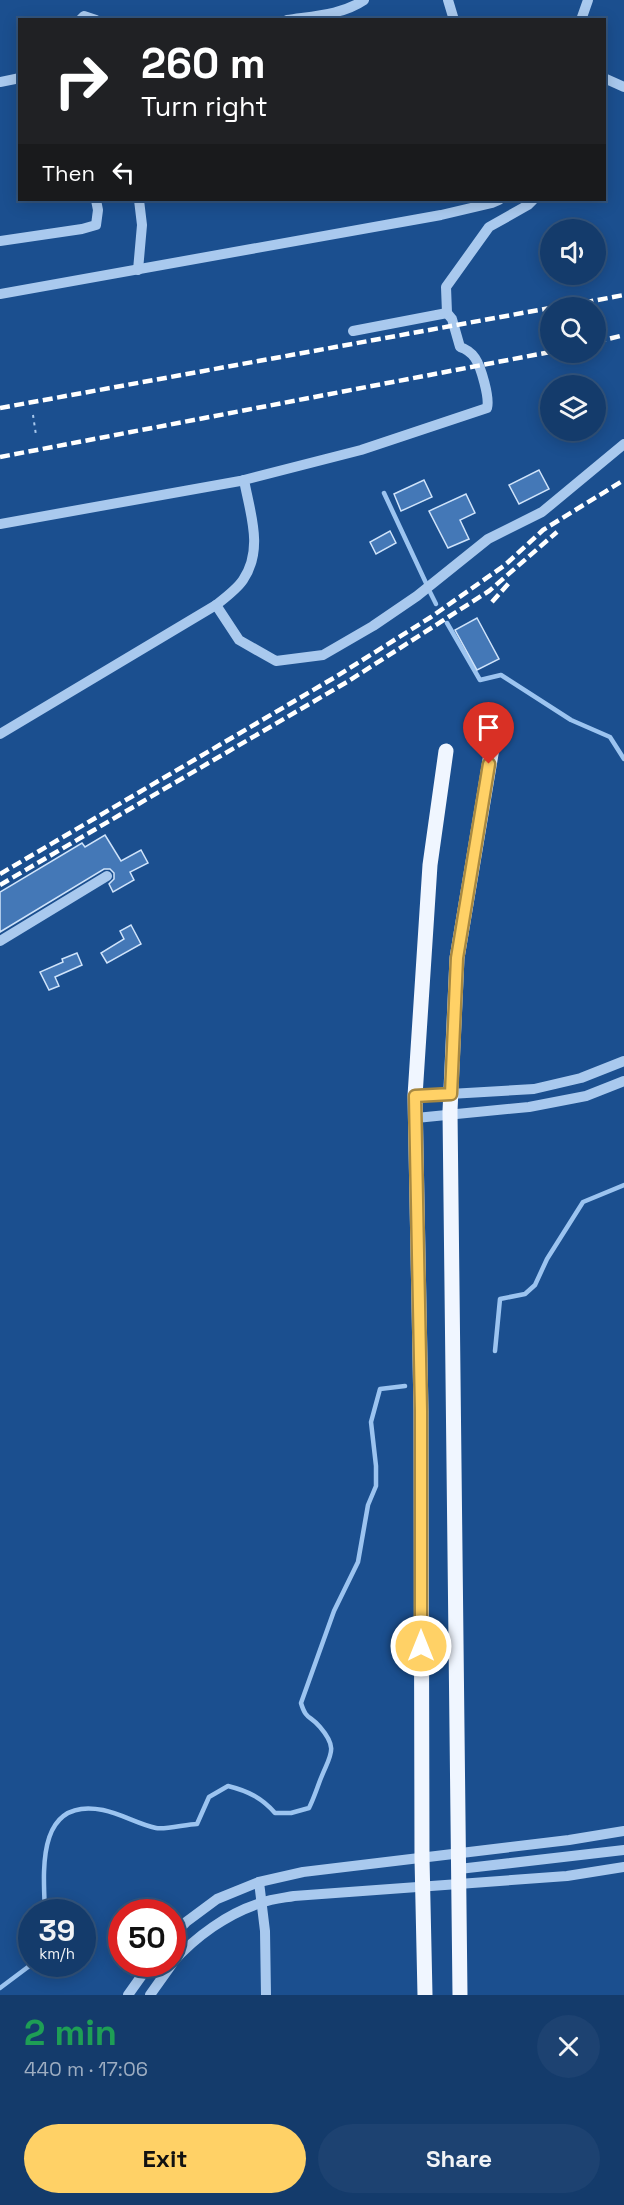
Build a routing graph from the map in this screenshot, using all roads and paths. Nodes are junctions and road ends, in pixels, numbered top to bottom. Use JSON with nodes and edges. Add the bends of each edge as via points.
{"nodes":[{"id":1,"x":364,"y":0,"type":"edge"},
{"id":2,"x":448,"y":0,"type":"edge"},
{"id":3,"x":588,"y":0,"type":"edge"},
{"id":4,"x":301,"y":18,"type":"edge"},
{"id":5,"x":453,"y":18,"type":"edge"},
{"id":6,"x":582,"y":18,"type":"edge"},
{"id":7,"x":18,"y":78,"type":"edge"},
{"id":8,"x":606,"y":79,"type":"edge"},
{"id":9,"x":0,"y":82,"type":"edge"},
{"id":10,"x":624,"y":87,"type":"edge"},
{"id":11,"x":96,"y":201,"type":"edge"},
{"id":12,"x":139,"y":201,"type":"edge"},
{"id":13,"x":497,"y":201,"type":"edge"},
{"id":14,"x":532,"y":201,"type":"edge"},
{"id":15,"x":0,"y":241,"type":"edge"},
{"id":16,"x":138,"y":270,"type":"junction"},
{"id":17,"x":0,"y":294,"type":"edge"},
{"id":18,"x":447,"y":313,"type":"junction"},
{"id":19,"x":353,"y":331,"type":"dead end"},
{"id":20,"x":33,"y":415,"type":"dead end"},
{"id":21,"x":36,"y":435,"type":"dead end"},
{"id":22,"x":624,"y":444,"type":"edge"},
{"id":23,"x":244,"y":480,"type":"junction"},
{"id":24,"x":0,"y":524,"type":"edge"},
{"id":25,"x":216,"y":605,"type":"junction"},
{"id":26,"x":0,"y":734,"type":"edge"},
{"id":27,"x":493,"y":742,"type":"dead end"},
{"id":28,"x":446,"y":751,"type":"dead end"},
{"id":29,"x":107,"y":876,"type":"dead end"},
{"id":30,"x":0,"y":941,"type":"edge"},
{"id":31,"x":624,"y":1061,"type":"edge"},
{"id":32,"x":624,"y":1081,"type":"edge"},
{"id":33,"x":451,"y":1094,"type":"junction"},
{"id":34,"x":415,"y":1096,"type":"junction"},
{"id":35,"x":450,"y":1115,"type":"junction"},
{"id":36,"x":416,"y":1118,"type":"junction"},
{"id":37,"x":624,"y":1831,"type":"edge"},
{"id":38,"x":624,"y":1850,"type":"edge"},
{"id":39,"x":422,"y":1858,"type":"junction"},
{"id":40,"x":624,"y":1867,"type":"edge"},
{"id":41,"x":458,"y":1869,"type":"junction"},
{"id":42,"x":259,"y":1882,"type":"junction"},
{"id":43,"x":423,"y":1885,"type":"junction"},
{"id":44,"x":261,"y":1903,"type":"junction"},
{"id":45,"x":186,"y":1922,"type":"edge"},
{"id":46,"x":186,"y":1950,"type":"edge"},
{"id":47,"x":141,"y":1977,"type":"edge"},
{"id":48,"x":162,"y":1977,"type":"edge"},
{"id":49,"x":128,"y":1995,"type":"edge"},
{"id":50,"x":150,"y":1995,"type":"edge"},
{"id":51,"x":266,"y":1995,"type":"edge"},
{"id":52,"x":425,"y":1995,"type":"edge"},
{"id":53,"x":460,"y":1995,"type":"edge"}],
"edges":[{"from":1,"to":4,"type":"street","via":[[328,14]]},
{"from":2,"to":5,"type":"street"},
{"from":3,"to":6,"type":"street"},
{"from":7,"to":9,"type":"street"},
{"from":8,"to":10,"type":"street"},
{"from":11,"to":15,"type":"street","via":[[96,225]]},
{"from":12,"to":16,"type":"street"},
{"from":13,"to":16,"type":"street","via":[[441,215]]},
{"from":14,"to":18,"type":"street","via":[[489,227],[446,287]]},
{"from":16,"to":17,"type":"street"},
{"from":18,"to":19,"type":"street"},
{"from":18,"to":23,"type":"street","via":[[459,347],[475,359],[489,401],[487,408],[361,450]]},
{"from":20,"to":21,"type":"path"},
{"from":22,"to":25,"type":"street","via":[[542,512],[488,539],[417,596],[323,655],[276,661],[239,640]]},
{"from":23,"to":24,"type":"street"},
{"from":23,"to":25,"type":"street","via":[[256,547],[253,561],[243,581]]},
{"from":25,"to":26,"type":"street"},
{"from":27,"to":33,"type":"main road","via":[[457,958]]},
{"from":28,"to":34,"type":"main road","via":[[430,865]]},
{"from":29,"to":30,"type":"street"},
{"from":31,"to":33,"type":"street","via":[[581,1078],[534,1089]]},
{"from":32,"to":35,"type":"street","via":[[586,1096],[529,1107]]},
{"from":33,"to":34,"type":"street"},
{"from":33,"to":35,"type":"main road"},
{"from":34,"to":36,"type":"main road"},
{"from":35,"to":36,"type":"street"},
{"from":35,"to":41,"type":"main road"},
{"from":36,"to":39,"type":"main road"},
{"from":37,"to":41,"type":"street"},
{"from":38,"to":41,"type":"street"},
{"from":39,"to":41,"type":"street"},
{"from":39,"to":42,"type":"street","via":[[303,1872]]},
{"from":39,"to":43,"type":"main road"},
{"from":40,"to":41,"type":"street","via":[[567,1876]]},
{"from":41,"to":43,"type":"street"},
{"from":41,"to":53,"type":"main road"},
{"from":42,"to":44,"type":"street"},
{"from":42,"to":45,"type":"street","via":[[217,1899]]},
{"from":43,"to":44,"type":"street","via":[[294,1896]]},
{"from":43,"to":52,"type":"main road"},
{"from":44,"to":46,"type":"street","via":[[224,1920]]},
{"from":44,"to":51,"type":"street"},
{"from":47,"to":49,"type":"street"},
{"from":48,"to":50,"type":"street"}]}
